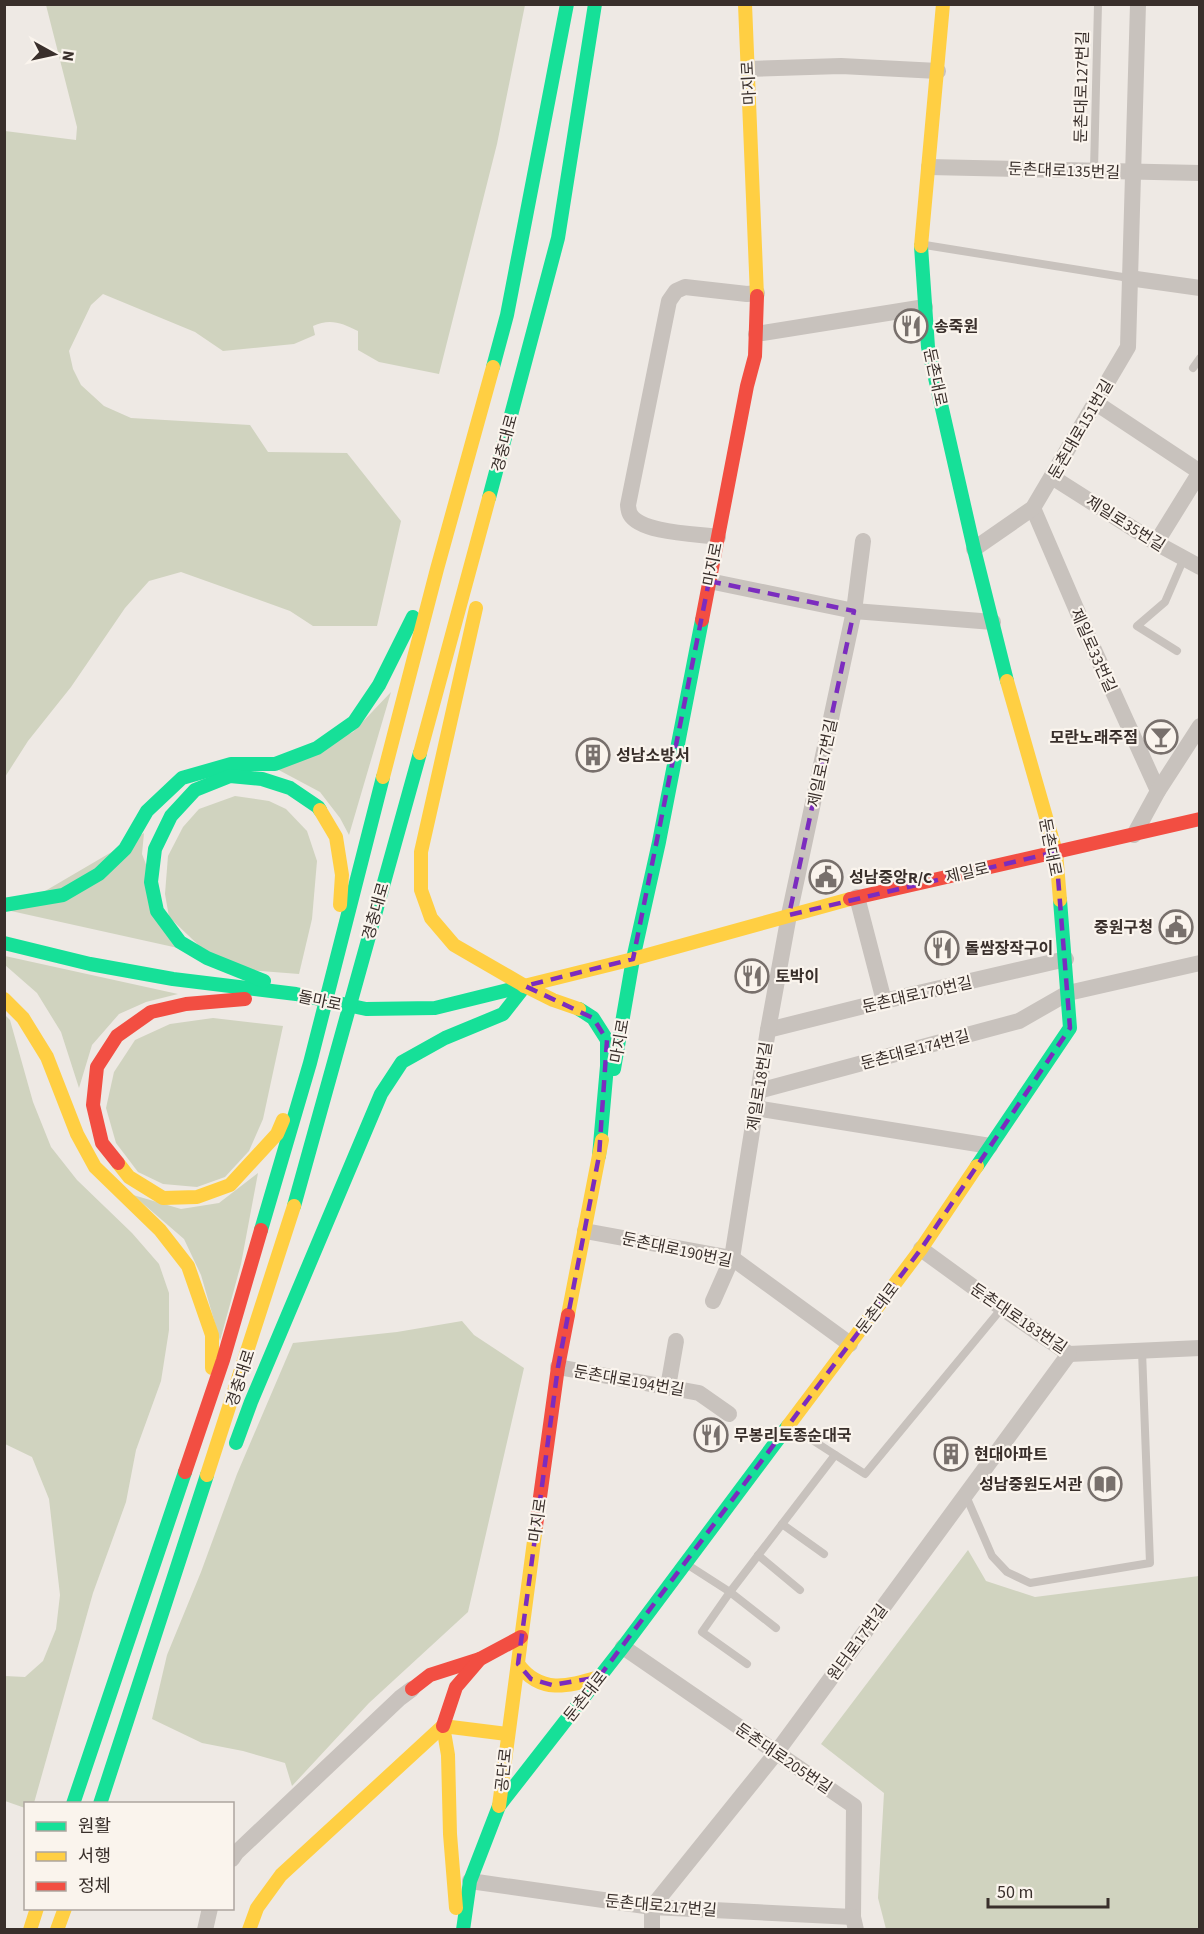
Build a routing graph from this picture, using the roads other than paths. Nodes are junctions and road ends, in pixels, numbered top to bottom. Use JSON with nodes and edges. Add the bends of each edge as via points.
{"nodes":[{"id":1,"x":567,"y":4,"type":"edge"},
{"id":2,"x":595,"y":4,"type":"edge"},
{"id":3,"x":745,"y":4,"type":"edge"},
{"id":4,"x":944,"y":4,"type":"edge"},
{"id":5,"x":1098,"y":4,"type":"edge"},
{"id":6,"x":1138,"y":4,"type":"edge"},
{"id":7,"x":748,"y":69,"type":"junction"},
{"id":8,"x":938,"y":71,"type":"junction"},
{"id":9,"x":929,"y":167,"type":"junction"},
{"id":10,"x":1094,"y":170,"type":"junction"},
{"id":11,"x":1132,"y":172,"type":"junction"},
{"id":12,"x":1200,"y":173,"type":"edge"},
{"id":13,"x":921,"y":244,"type":"junction"},
{"id":14,"x":1129,"y":278,"type":"junction"},
{"id":15,"x":1200,"y":288,"type":"edge"},
{"id":16,"x":758,"y":293,"type":"junction"},
{"id":17,"x":925,"y":307,"type":"junction"},
{"id":18,"x":756,"y":334,"type":"junction"},
{"id":19,"x":1200,"y":358,"type":"edge"},
{"id":20,"x":1193,"y":368,"type":"dead end"},
{"id":21,"x":1096,"y":403,"type":"junction"},
{"id":22,"x":1199,"y":472,"type":"edge"},
{"id":23,"x":1052,"y":477,"type":"junction"},
{"id":24,"x":1033,"y":508,"type":"junction"},
{"id":25,"x":480,"y":533,"type":"junction"},
{"id":26,"x":718,"y":537,"type":"junction"},
{"id":27,"x":863,"y":541,"type":"dead end"},
{"id":28,"x":1156,"y":543,"type":"junction"},
{"id":29,"x":974,"y":549,"type":"junction"},
{"id":30,"x":1184,"y":558,"type":"junction"},
{"id":31,"x":1200,"y":567,"type":"edge"},
{"id":32,"x":437,"y":569,"type":"junction"},
{"id":33,"x":709,"y":581,"type":"junction"},
{"id":34,"x":854,"y":611,"type":"junction"},
{"id":35,"x":993,"y":622,"type":"junction"},
{"id":36,"x":1177,"y":651,"type":"dead end"},
{"id":37,"x":1200,"y":726,"type":"edge"},
{"id":38,"x":1158,"y":791,"type":"junction"},
{"id":39,"x":1200,"y":819,"type":"edge"},
{"id":40,"x":1134,"y":835,"type":"junction"},
{"id":41,"x":1056,"y":852,"type":"junction"},
{"id":42,"x":856,"y":897,"type":"junction"},
{"id":43,"x":4,"y":905,"type":"edge"},
{"id":44,"x":789,"y":915,"type":"junction"},
{"id":45,"x":4,"y":943,"type":"edge"},
{"id":46,"x":337,"y":959,"type":"junction"},
{"id":47,"x":633,"y":959,"type":"junction"},
{"id":48,"x":1066,"y":959,"type":"junction"},
{"id":49,"x":1200,"y":963,"type":"edge"},
{"id":50,"x":525,"y":986,"type":"junction"},
{"id":51,"x":1068,"y":993,"type":"junction"},
{"id":52,"x":296,"y":994,"type":"junction"},
{"id":53,"x":4,"y":999,"type":"edge"},
{"id":54,"x":884,"y":1001,"type":"junction"},
{"id":55,"x":768,"y":1030,"type":"junction"},
{"id":56,"x":310,"y":1063,"type":"junction"},
{"id":57,"x":758,"y":1092,"type":"junction"},
{"id":58,"x":755,"y":1108,"type":"junction"},
{"id":59,"x":990,"y":1146,"type":"junction"},
{"id":60,"x":599,"y":1156,"type":"junction"},
{"id":61,"x":585,"y":1231,"type":"junction"},
{"id":62,"x":921,"y":1249,"type":"junction"},
{"id":63,"x":732,"y":1258,"type":"junction"},
{"id":64,"x":714,"y":1301,"type":"dead end"},
{"id":65,"x":1002,"y":1308,"type":"junction"},
{"id":66,"x":676,"y":1341,"type":"dead end"},
{"id":67,"x":850,"y":1344,"type":"junction"},
{"id":68,"x":1200,"y":1348,"type":"edge"},
{"id":69,"x":1142,"y":1351,"type":"junction"},
{"id":70,"x":1069,"y":1354,"type":"junction"},
{"id":71,"x":558,"y":1367,"type":"junction"},
{"id":72,"x":668,"y":1387,"type":"junction"},
{"id":73,"x":729,"y":1414,"type":"dead end"},
{"id":74,"x":201,"y":1424,"type":"junction"},
{"id":75,"x":789,"y":1425,"type":"junction"},
{"id":76,"x":836,"y":1455,"type":"junction"},
{"id":77,"x":231,"y":1458,"type":"dead end"},
{"id":78,"x":966,"y":1495,"type":"junction"},
{"id":79,"x":782,"y":1524,"type":"junction"},
{"id":80,"x":824,"y":1554,"type":"dead end"},
{"id":81,"x":758,"y":1555,"type":"junction"},
{"id":82,"x":686,"y":1563,"type":"junction"},
{"id":83,"x":190,"y":1571,"type":"dead end"},
{"id":84,"x":800,"y":1590,"type":"dead end"},
{"id":85,"x":730,"y":1592,"type":"junction"},
{"id":86,"x":776,"y":1628,"type":"dead end"},
{"id":87,"x":521,"y":1637,"type":"junction"},
{"id":88,"x":623,"y":1647,"type":"junction"},
{"id":89,"x":480,"y":1659,"type":"junction"},
{"id":90,"x":518,"y":1664,"type":"junction"},
{"id":91,"x":747,"y":1664,"type":"dead end"},
{"id":92,"x":599,"y":1677,"type":"junction"},
{"id":93,"x":412,"y":1689,"type":"junction"},
{"id":94,"x":443,"y":1726,"type":"junction"},
{"id":95,"x":507,"y":1734,"type":"junction"},
{"id":96,"x":776,"y":1753,"type":"junction"},
{"id":97,"x":73,"y":1802,"type":"edge"},
{"id":98,"x":101,"y":1802,"type":"edge"},
{"id":99,"x":101,"y":1802,"type":"edge"},
{"id":100,"x":500,"y":1806,"type":"junction"},
{"id":101,"x":234,"y":1856,"type":"edge"},
{"id":102,"x":470,"y":1881,"type":"junction"},
{"id":103,"x":652,"y":1907,"type":"junction"},
{"id":104,"x":36,"y":1910,"type":"edge"},
{"id":105,"x":63,"y":1910,"type":"edge"},
{"id":106,"x":210,"y":1910,"type":"edge"},
{"id":107,"x":855,"y":1923,"type":"edge"},
{"id":108,"x":30,"y":1929,"type":"edge"},
{"id":109,"x":57,"y":1929,"type":"edge"},
{"id":110,"x":205,"y":1929,"type":"edge"},
{"id":111,"x":249,"y":1929,"type":"edge"},
{"id":112,"x":458,"y":1929,"type":"edge"},
{"id":113,"x":463,"y":1929,"type":"edge"},
{"id":114,"x":651,"y":1929,"type":"edge"}],
"edges":[{"from":1,"to":32,"type":"main road","name":"경충대로","via":[[507,315]]},
{"from":2,"to":25,"type":"main road","name":"경충대로","via":[[558,238]]},
{"from":3,"to":7,"type":"main road","name":"마지로"},
{"from":4,"to":8,"type":"main road","name":"둔촌대로"},
{"from":5,"to":10,"type":"lane","name":"둔촌대로127번길"},
{"from":6,"to":11,"type":"street","name":"둔촌대로151번길"},
{"from":7,"to":8,"type":"street","via":[[841,66]]},
{"from":7,"to":16,"type":"main road","name":"마지로"},
{"from":8,"to":9,"type":"main road","name":"둔촌대로"},
{"from":9,"to":10,"type":"street","name":"둔촌대로135번길"},
{"from":9,"to":13,"type":"main road","name":"둔촌대로"},
{"from":10,"to":11,"type":"street","name":"둔촌대로135번길"},
{"from":11,"to":12,"type":"street","name":"둔촌대로135번길"},
{"from":11,"to":14,"type":"street","name":"둔촌대로151번길"},
{"from":13,"to":14,"type":"lane"},
{"from":13,"to":17,"type":"main road","name":"둔촌대로"},
{"from":14,"to":15,"type":"street"},
{"from":14,"to":21,"type":"street","name":"둔촌대로151번길","via":[[1128,347]]},
{"from":16,"to":18,"type":"main road","name":"마지로"},
{"from":16,"to":26,"type":"street","via":[[685,287],[669,301],[628,505],[629,514],[651,528]]},
{"from":17,"to":18,"type":"street"},
{"from":17,"to":29,"type":"main road","name":"둔촌대로","via":[[928,347]]},
{"from":18,"to":26,"type":"main road","name":"마지로","via":[[755,356]]},
{"from":19,"to":20,"type":"lane"},
{"from":21,"to":22,"type":"street"},
{"from":21,"to":23,"type":"street","name":"둔촌대로151번길"},
{"from":22,"to":28,"type":"street"},
{"from":23,"to":24,"type":"street","name":"둔촌대로151번길"},
{"from":23,"to":28,"type":"street","name":"제일로35번길"},
{"from":24,"to":29,"type":"street","name":"둔촌대로151번길"},
{"from":24,"to":38,"type":"street","name":"제일로33번길"},
{"from":25,"to":50,"type":"main road","via":[[477,606],[421,852],[421,890],[431,918],[454,945]]},
{"from":25,"to":98,"type":"main road","name":"경충대로","via":[[282,1246]]},
{"from":26,"to":33,"type":"main road","name":"마지로"},
{"from":27,"to":34,"type":"street","name":"제일로17번길"},
{"from":28,"to":30,"type":"street","name":"제일로35번길"},
{"from":29,"to":35,"type":"main road","name":"둔촌대로"},
{"from":30,"to":31,"type":"street","name":"제일로35번길"},
{"from":30,"to":36,"type":"lane","via":[[1165,602],[1137,627]]},
{"from":32,"to":43,"type":"main road","via":[[380,685],[354,722],[316,748],[275,764],[231,764],[182,778],[147,811],[125,849],[99,874],[63,895]]},
{"from":32,"to":46,"type":"main road","name":"경충대로"},
{"from":33,"to":34,"type":"street"},
{"from":33,"to":47,"type":"main road","name":"마지로"},
{"from":34,"to":35,"type":"street"},
{"from":34,"to":44,"type":"street","name":"제일로17번길"},
{"from":35,"to":41,"type":"main road","name":"둔촌대로"},
{"from":37,"to":38,"type":"street"},
{"from":38,"to":40,"type":"street"},
{"from":39,"to":40,"type":"main road","name":"제일로"},
{"from":40,"to":41,"type":"main road","name":"제일로"},
{"from":41,"to":42,"type":"main road","name":"제일로"},
{"from":41,"to":48,"type":"main road","name":"둔촌대로"},
{"from":42,"to":44,"type":"main road","name":"제일로"},
{"from":42,"to":54,"type":"street"},
{"from":44,"to":47,"type":"main road","name":"제일로"},
{"from":44,"to":55,"type":"street","name":"제일로18번길"},
{"from":45,"to":52,"type":"main road","name":"돌마로","via":[[173,979]]},
{"from":46,"to":52,"type":"main road","via":[[342,876],[336,837],[318,807],[290,788],[262,779],[230,776],[195,790],[171,816],[155,849],[151,882],[157,911],[180,942],[207,958]]},
{"from":46,"to":56,"type":"main road","name":"경충대로"},
{"from":47,"to":50,"type":"main road","name":"돌마로"},
{"from":47,"to":60,"type":"main road","name":"마지로"},
{"from":48,"to":51,"type":"main road","name":"둔촌대로"},
{"from":48,"to":54,"type":"street","name":"둔촌대로170번길"},
{"from":49,"to":51,"type":"street","name":"둔촌대로174번길"},
{"from":50,"to":52,"type":"main road","name":"돌마로","via":[[435,1008],[366,1009]]},
{"from":50,"to":60,"type":"main road","via":[[593,1018],[607,1040]]},
{"from":50,"to":77,"type":"main road","via":[[503,1014],[445,1038],[402,1062],[381,1094]]},
{"from":51,"to":57,"type":"street","name":"둔촌대로174번길","via":[[1019,1021]]},
{"from":51,"to":59,"type":"main road","name":"둔촌대로","via":[[1070,1028]]},
{"from":52,"to":56,"type":"main road","via":[[186,1004],[151,1012],[117,1035],[98,1067],[93,1105],[102,1143],[129,1177],[163,1197],[197,1197],[230,1185],[277,1134]]},
{"from":53,"to":74,"type":"main road","via":[[23,1018],[47,1057],[76,1134],[96,1167],[160,1230],[188,1266],[212,1335],[212,1370]]},
{"from":54,"to":55,"type":"street","name":"둔촌대로170번길"},
{"from":55,"to":57,"type":"street","name":"제일로18번길"},
{"from":56,"to":74,"type":"main road","name":"경충대로"},
{"from":57,"to":58,"type":"street","name":"제일로18번길"},
{"from":58,"to":59,"type":"street"},
{"from":58,"to":63,"type":"street","name":"제일로18번길"},
{"from":59,"to":62,"type":"main road","name":"둔촌대로"},
{"from":60,"to":61,"type":"main road","name":"마지로"},
{"from":61,"to":63,"type":"street","name":"둔촌대로190번길"},
{"from":61,"to":71,"type":"main road","name":"마지로"},
{"from":62,"to":65,"type":"street","name":"둔촌대로183번길"},
{"from":62,"to":67,"type":"main road","name":"둔촌대로"},
{"from":63,"to":64,"type":"street","name":"제일로18번길"},
{"from":63,"to":67,"type":"street","name":"둔촌대로190번길"},
{"from":65,"to":70,"type":"street","name":"둔촌대로183번길"},
{"from":65,"to":76,"type":"lane","via":[[865,1474]]},
{"from":66,"to":72,"type":"street"},
{"from":67,"to":75,"type":"main road","name":"둔촌대로"},
{"from":68,"to":69,"type":"street","name":"둔촌대로183번길"},
{"from":69,"to":70,"type":"street","name":"둔촌대로183번길"},
{"from":69,"to":78,"type":"lane","via":[[1150,1563],[1030,1583],[1007,1572],[992,1556]]},
{"from":70,"to":78,"type":"street","name":"원터로17번길"},
{"from":71,"to":72,"type":"street","name":"둔촌대로194번길"},
{"from":71,"to":87,"type":"main road","name":"마지로"},
{"from":72,"to":73,"type":"street","name":"둔촌대로194번길","via":[[699,1393]]},
{"from":74,"to":97,"type":"main road","name":"경충대로"},
{"from":75,"to":76,"type":"lane"},
{"from":75,"to":82,"type":"main road","name":"둔촌대로"},
{"from":76,"to":79,"type":"lane"},
{"from":78,"to":96,"type":"street","name":"원터로17번길"},
{"from":79,"to":80,"type":"lane"},
{"from":79,"to":81,"type":"lane"},
{"from":81,"to":84,"type":"lane"},
{"from":81,"to":85,"type":"lane"},
{"from":82,"to":85,"type":"lane"},
{"from":82,"to":88,"type":"main road","name":"둔촌대로"},
{"from":83,"to":99,"type":"main road","via":[[130,1739]]},
{"from":85,"to":86,"type":"lane"},
{"from":85,"to":91,"type":"lane","via":[[702,1632]]},
{"from":87,"to":89,"type":"main road"},
{"from":87,"to":90,"type":"main road","name":"마지로"},
{"from":88,"to":92,"type":"main road","name":"둔촌대로"},
{"from":88,"to":96,"type":"street","name":"둔촌대로205번길"},
{"from":89,"to":93,"type":"main road","via":[[430,1675]]},
{"from":89,"to":94,"type":"main road","via":[[456,1688]]},
{"from":90,"to":92,"type":"main road","via":[[531,1679],[552,1685],[577,1684]]},
{"from":90,"to":95,"type":"main road","name":"마지로"},
{"from":92,"to":100,"type":"main road","name":"둔촌대로"},
{"from":93,"to":94,"type":"main road","via":[[426,1688],[435,1693],[443,1707]]},
{"from":93,"to":101,"type":"street"},
{"from":94,"to":95,"type":"main road"},
{"from":94,"to":111,"type":"main road","via":[[281,1875],[264,1896]]},
{"from":94,"to":112,"type":"main road"},
{"from":95,"to":100,"type":"main road","name":"공단로"},
{"from":96,"to":103,"type":"street","name":"원터로17번길"},
{"from":96,"to":107,"type":"street","name":"둔촌대로205번길","via":[[854,1806]]},
{"from":100,"to":102,"type":"main road","name":"둔촌대로"},
{"from":102,"to":103,"type":"street","name":"둔촌대로217번길"},
{"from":102,"to":113,"type":"main road","name":"둔촌대로"},
{"from":103,"to":107,"type":"street","name":"둔촌대로217번길"},
{"from":103,"to":114,"type":"street"},
{"from":104,"to":108,"type":"main road"},
{"from":105,"to":109,"type":"main road"},
{"from":106,"to":110,"type":"street"}]}
